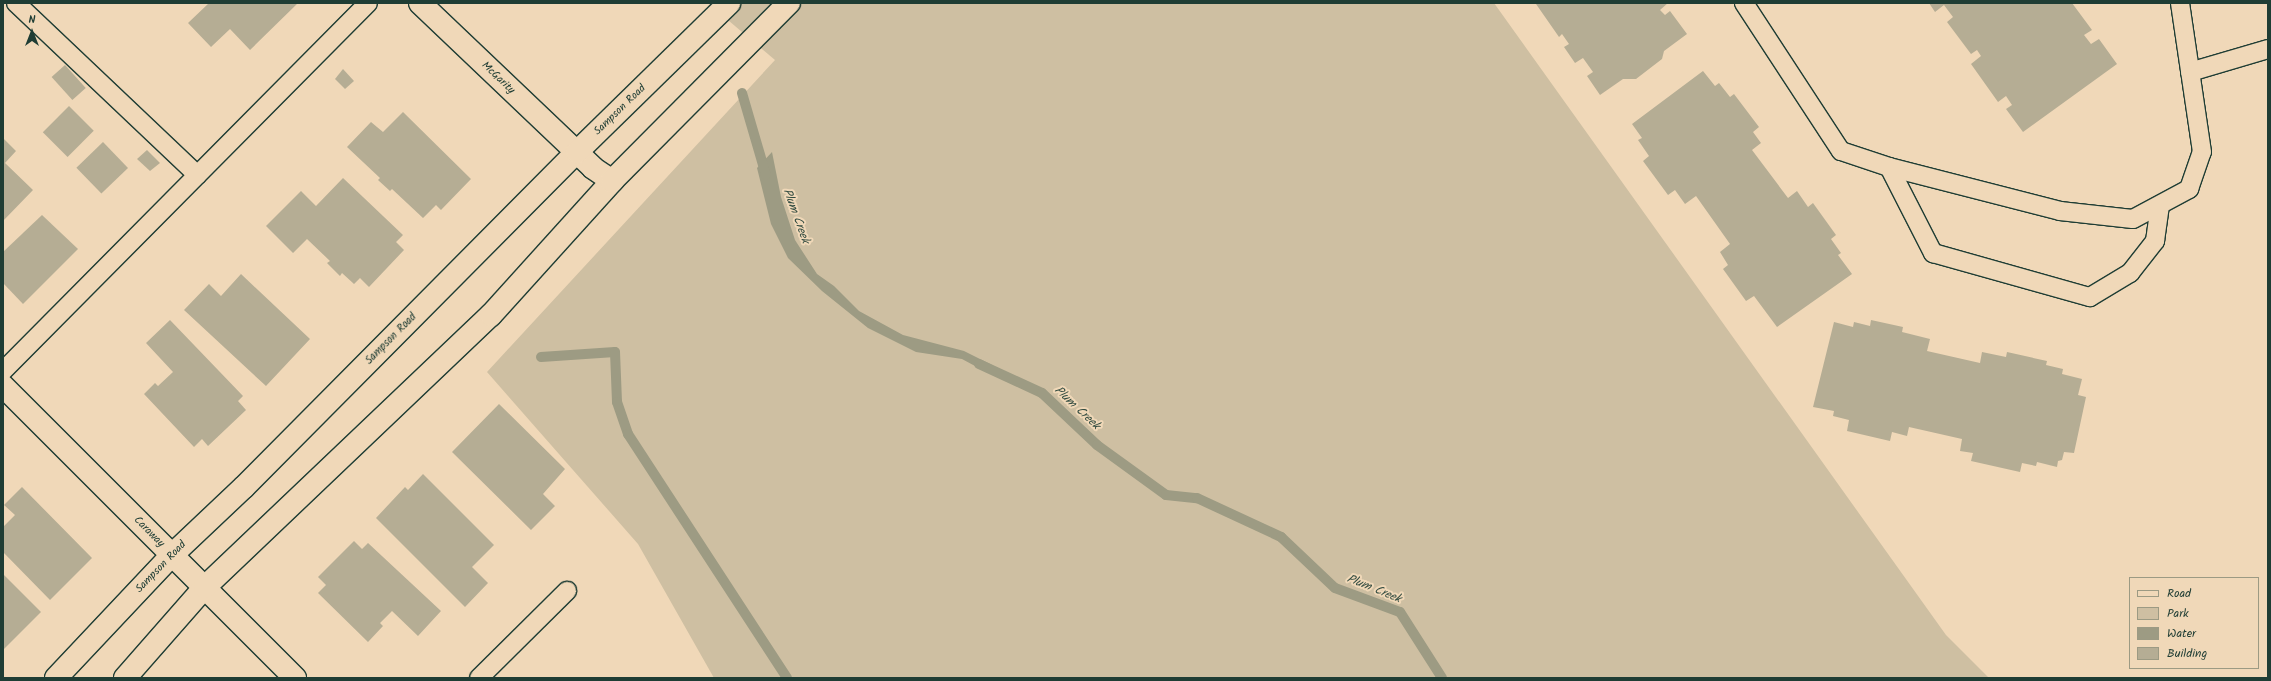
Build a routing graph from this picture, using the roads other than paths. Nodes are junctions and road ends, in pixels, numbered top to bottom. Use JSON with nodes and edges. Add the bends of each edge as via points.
{"nodes":[{"id":1,"x":16,"y":3,"type":"edge"},
{"id":2,"x":368,"y":3,"type":"edge"},
{"id":3,"x":420,"y":3,"type":"edge"},
{"id":4,"x":729,"y":3,"type":"edge"},
{"id":5,"x":789,"y":3,"type":"edge"},
{"id":6,"x":1744,"y":3,"type":"edge"},
{"id":7,"x":2180,"y":3,"type":"edge"},
{"id":8,"x":2268,"y":49,"type":"edge"},
{"id":9,"x":2190,"y":72,"type":"junction"},
{"id":10,"x":577,"y":152,"type":"junction"},
{"id":11,"x":1889,"y":167,"type":"junction"},
{"id":12,"x":197,"y":175,"type":"junction"},
{"id":13,"x":612,"y":181,"type":"junction"},
{"id":14,"x":2160,"y":205,"type":"junction"},
{"id":15,"x":3,"y":371,"type":"edge"},
{"id":16,"x":3,"y":386,"type":"edge"},
{"id":17,"x":172,"y":554,"type":"junction"},
{"id":18,"x":205,"y":587,"type":"junction"},
{"id":19,"x":567,"y":591,"type":"dead end"},
{"id":20,"x":56,"y":678,"type":"edge"},
{"id":21,"x":125,"y":678,"type":"edge"},
{"id":22,"x":295,"y":678,"type":"edge"},
{"id":23,"x":479,"y":678,"type":"edge"}],
"edges":[{"from":1,"to":12,"type":"lane"},
{"from":2,"to":12,"type":"lane"},
{"from":3,"to":10,"type":"street","name":"McGarity"},
{"from":4,"to":10,"type":"street","name":"Sampson Road"},
{"from":5,"to":13,"type":"street"},
{"from":6,"to":11,"type":"lane","via":[[1841,151]]},
{"from":7,"to":9,"type":"lane"},
{"from":8,"to":9,"type":"lane"},
{"from":9,"to":14,"type":"lane","via":[[2202,152],[2189,189]]},
{"from":10,"to":13,"type":"street","name":"McGarity"},
{"from":10,"to":17,"type":"street","name":"Sampson Road","via":[[244,488]]},
{"from":11,"to":14,"type":"lane","via":[[2060,211],[2133,219]]},
{"from":11,"to":14,"type":"lane","via":[[1933,254],[2090,297],[2130,273],[2155,241]]},
{"from":12,"to":15,"type":"lane"},
{"from":13,"to":18,"type":"street","via":[[491,315]]},
{"from":16,"to":17,"type":"street","name":"Caraway"},
{"from":17,"to":18,"type":"street","name":"Caraway"},
{"from":17,"to":20,"type":"street","name":"Sampson Road"},
{"from":18,"to":21,"type":"street"},
{"from":18,"to":22,"type":"street","name":"Caraway"},
{"from":19,"to":23,"type":"lane"}]}
